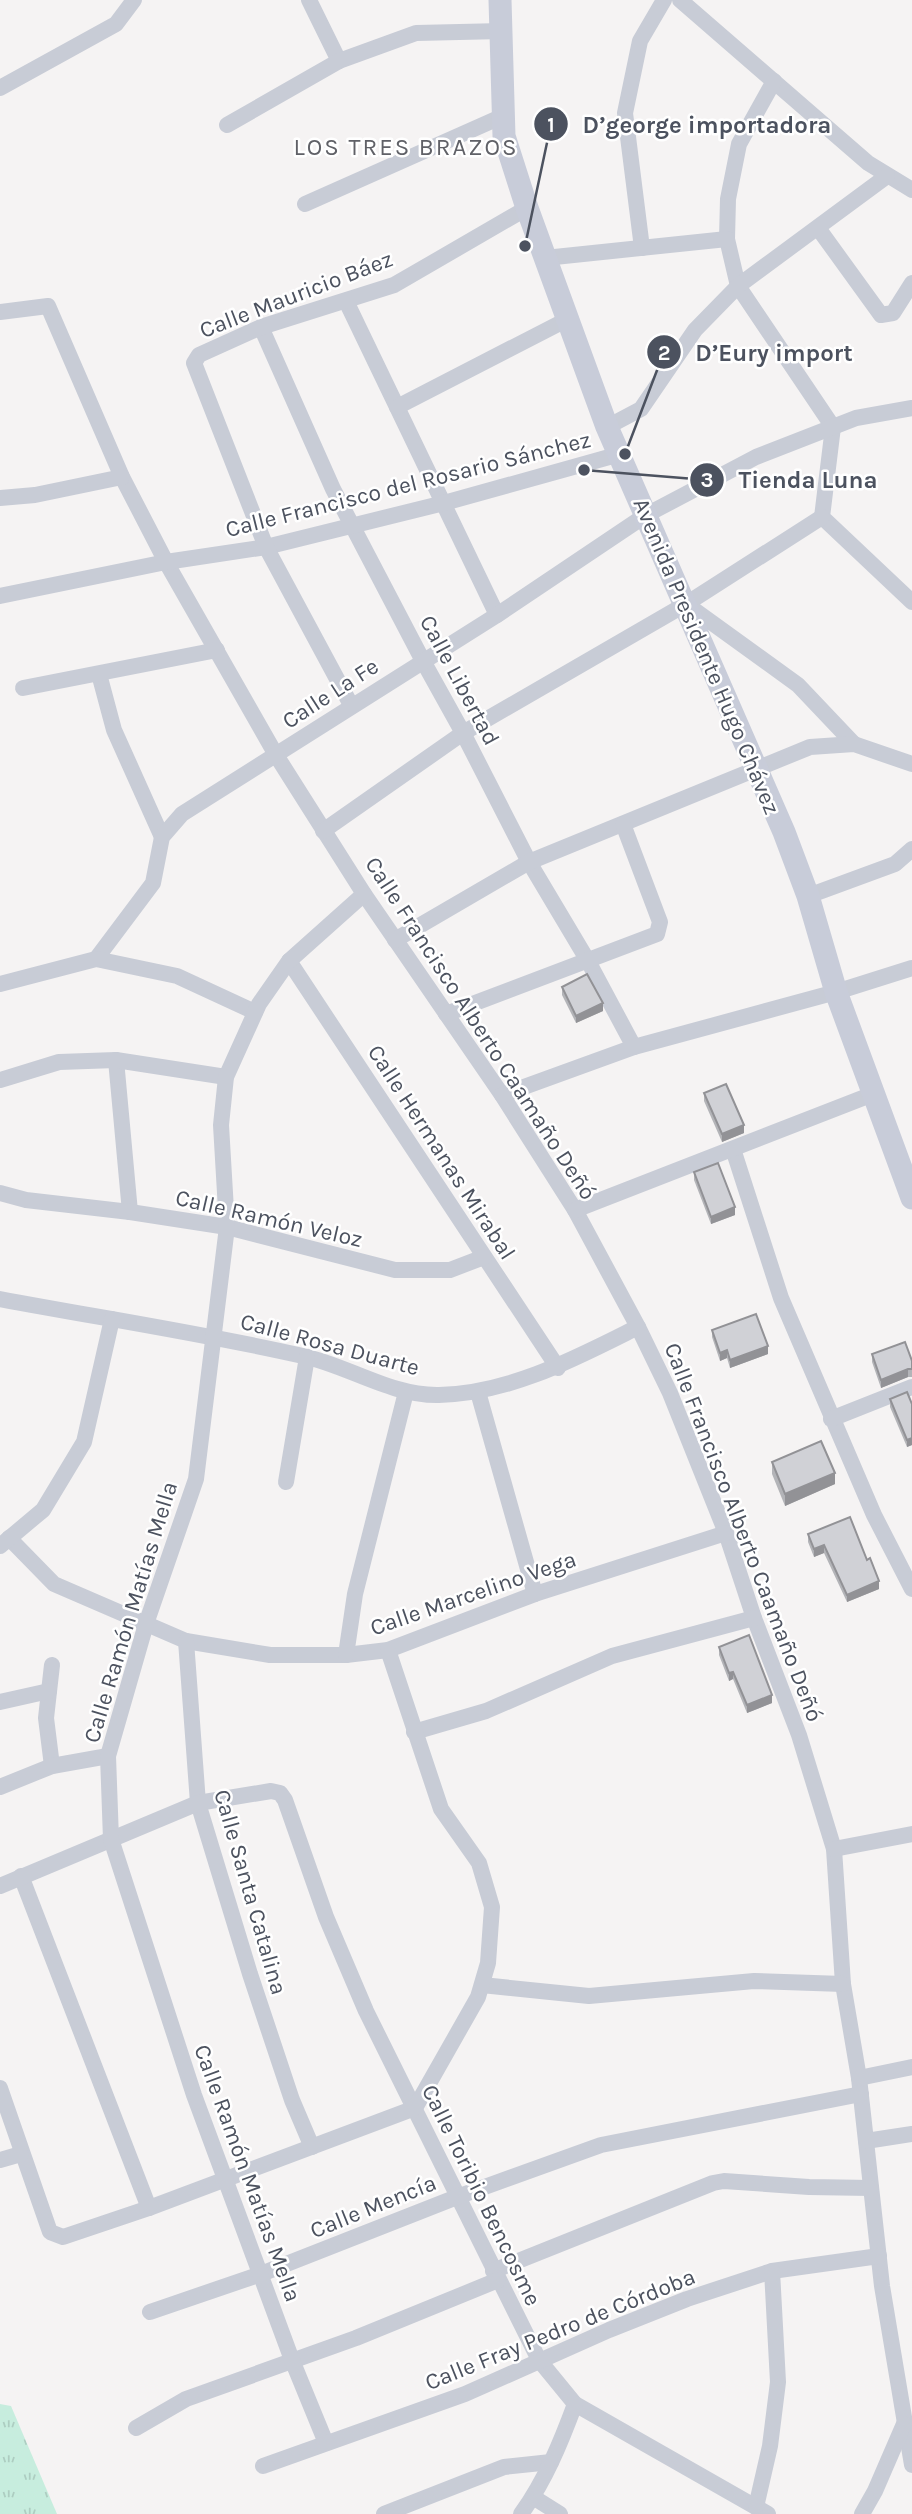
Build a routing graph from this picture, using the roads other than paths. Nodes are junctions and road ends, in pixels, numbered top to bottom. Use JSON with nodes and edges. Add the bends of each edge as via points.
{"nodes":[{"id":1,"x":134,"y":0,"type":"edge"},
{"id":2,"x":309,"y":0,"type":"edge"},
{"id":3,"x":500,"y":0,"type":"edge"},
{"id":4,"x":517,"y":0,"type":"edge"},
{"id":5,"x":664,"y":0,"type":"edge"},
{"id":6,"x":680,"y":0,"type":"edge"},
{"id":7,"x":503,"y":31,"type":"junction"},
{"id":8,"x":339,"y":61,"type":"junction"},
{"id":9,"x":774,"y":81,"type":"junction"},
{"id":10,"x":0,"y":88,"type":"edge"},
{"id":11,"x":503,"y":116,"type":"junction"},
{"id":12,"x":227,"y":125,"type":"dead end"},
{"id":13,"x":887,"y":176,"type":"junction"},
{"id":14,"x":912,"y":190,"type":"edge"},
{"id":15,"x":305,"y":204,"type":"dead end"},
{"id":16,"x":527,"y":208,"type":"junction"},
{"id":17,"x":818,"y":228,"type":"junction"},
{"id":18,"x":727,"y":239,"type":"junction"},
{"id":19,"x":642,"y":248,"type":"junction"},
{"id":20,"x":545,"y":258,"type":"junction"},
{"id":21,"x":912,"y":283,"type":"edge"},
{"id":22,"x":738,"y":286,"type":"junction"},
{"id":23,"x":345,"y":301,"type":"junction"},
{"id":24,"x":0,"y":312,"type":"edge"},
{"id":25,"x":568,"y":319,"type":"junction"},
{"id":26,"x":261,"y":327,"type":"junction"},
{"id":27,"x":397,"y":407,"type":"junction"},
{"id":28,"x":912,"y":408,"type":"edge"},
{"id":29,"x":607,"y":427,"type":"junction"},
{"id":30,"x":833,"y":427,"type":"junction"},
{"id":31,"x":620,"y":454,"type":"junction"},
{"id":32,"x":122,"y":477,"type":"junction"},
{"id":33,"x":0,"y":498,"type":"edge"},
{"id":34,"x":444,"y":503,"type":"junction"},
{"id":35,"x":646,"y":515,"type":"junction"},
{"id":36,"x":822,"y":517,"type":"junction"},
{"id":37,"x":354,"y":525,"type":"junction"},
{"id":38,"x":266,"y":547,"type":"junction"},
{"id":39,"x":166,"y":562,"type":"junction"},
{"id":40,"x":0,"y":596,"type":"edge"},
{"id":41,"x":912,"y":602,"type":"edge"},
{"id":42,"x":686,"y":604,"type":"junction"},
{"id":43,"x":497,"y":615,"type":"junction"},
{"id":44,"x":216,"y":650,"type":"junction"},
{"id":45,"x":423,"y":661,"type":"junction"},
{"id":46,"x":99,"y":674,"type":"junction"},
{"id":47,"x":23,"y":688,"type":"dead end"},
{"id":48,"x":351,"y":705,"type":"junction"},
{"id":49,"x":463,"y":733,"type":"junction"},
{"id":50,"x":854,"y":744,"type":"junction"},
{"id":51,"x":276,"y":755,"type":"junction"},
{"id":52,"x":912,"y":764,"type":"edge"},
{"id":53,"x":757,"y":771,"type":"junction"},
{"id":54,"x":623,"y":824,"type":"junction"},
{"id":55,"x":323,"y":831,"type":"junction"},
{"id":56,"x":162,"y":837,"type":"junction"},
{"id":57,"x":912,"y":849,"type":"edge"},
{"id":58,"x":529,"y":862,"type":"junction"},
{"id":59,"x":364,"y":894,"type":"junction"},
{"id":60,"x":808,"y":896,"type":"junction"},
{"id":61,"x":395,"y":940,"type":"junction"},
{"id":62,"x":96,"y":958,"type":"junction"},
{"id":63,"x":289,"y":961,"type":"junction"},
{"id":64,"x":588,"y":961,"type":"junction"},
{"id":65,"x":912,"y":968,"type":"edge"},
{"id":66,"x":0,"y":984,"type":"edge"},
{"id":67,"x":836,"y":992,"type":"junction"},
{"id":68,"x":256,"y":1012,"type":"junction"},
{"id":69,"x":446,"y":1014,"type":"junction"},
{"id":70,"x":634,"y":1047,"type":"junction"},
{"id":71,"x":116,"y":1060,"type":"junction"},
{"id":72,"x":226,"y":1077,"type":"junction"},
{"id":73,"x":0,"y":1080,"type":"edge"},
{"id":74,"x":873,"y":1094,"type":"junction"},
{"id":75,"x":502,"y":1095,"type":"junction"},
{"id":76,"x":733,"y":1149,"type":"junction"},
{"id":77,"x":0,"y":1193,"type":"edge"},
{"id":78,"x":912,"y":1198,"type":"edge"},
{"id":79,"x":575,"y":1210,"type":"junction"},
{"id":80,"x":130,"y":1212,"type":"junction"},
{"id":81,"x":227,"y":1227,"type":"junction"},
{"id":82,"x":484,"y":1257,"type":"junction"},
{"id":83,"x":0,"y":1299,"type":"edge"},
{"id":84,"x":112,"y":1319,"type":"junction"},
{"id":85,"x":638,"y":1327,"type":"junction"},
{"id":86,"x":215,"y":1337,"type":"junction"},
{"id":87,"x":307,"y":1357,"type":"junction"},
{"id":88,"x":558,"y":1368,"type":"junction"},
{"id":89,"x":912,"y":1387,"type":"edge"},
{"id":90,"x":406,"y":1392,"type":"junction"},
{"id":91,"x":478,"y":1392,"type":"junction"},
{"id":92,"x":831,"y":1419,"type":"junction"},
{"id":93,"x":286,"y":1482,"type":"dead end"},
{"id":94,"x":726,"y":1533,"type":"junction"},
{"id":95,"x":5,"y":1542,"type":"edge"},
{"id":96,"x":912,"y":1590,"type":"edge"},
{"id":97,"x":536,"y":1594,"type":"junction"},
{"id":98,"x":754,"y":1618,"type":"junction"},
{"id":99,"x":146,"y":1624,"type":"junction"},
{"id":100,"x":186,"y":1640,"type":"junction"},
{"id":101,"x":388,"y":1650,"type":"junction"},
{"id":102,"x":346,"y":1655,"type":"junction"},
{"id":103,"x":52,"y":1665,"type":"dead end"},
{"id":104,"x":49,"y":1690,"type":"junction"},
{"id":105,"x":0,"y":1702,"type":"edge"},
{"id":106,"x":414,"y":1732,"type":"junction"},
{"id":107,"x":108,"y":1756,"type":"junction"},
{"id":108,"x":52,"y":1766,"type":"junction"},
{"id":109,"x":0,"y":1787,"type":"edge"},
{"id":110,"x":198,"y":1803,"type":"junction"},
{"id":111,"x":912,"y":1834,"type":"edge"},
{"id":112,"x":111,"y":1839,"type":"junction"},
{"id":113,"x":834,"y":1849,"type":"junction"},
{"id":114,"x":21,"y":1876,"type":"junction"},
{"id":115,"x":0,"y":1886,"type":"edge"},
{"id":116,"x":843,"y":1984,"type":"junction"},
{"id":117,"x":482,"y":1985,"type":"junction"},
{"id":118,"x":912,"y":2067,"type":"edge"},
{"id":119,"x":860,"y":2086,"type":"junction"},
{"id":120,"x":0,"y":2088,"type":"edge"},
{"id":121,"x":415,"y":2108,"type":"junction"},
{"id":122,"x":912,"y":2134,"type":"edge"},
{"id":123,"x":866,"y":2141,"type":"junction"},
{"id":124,"x":312,"y":2147,"type":"junction"},
{"id":125,"x":21,"y":2154,"type":"junction"},
{"id":126,"x":0,"y":2160,"type":"edge"},
{"id":127,"x":225,"y":2179,"type":"junction"},
{"id":128,"x":871,"y":2188,"type":"junction"},
{"id":129,"x":457,"y":2197,"type":"junction"},
{"id":130,"x":149,"y":2208,"type":"junction"},
{"id":131,"x":879,"y":2256,"type":"junction"},
{"id":132,"x":772,"y":2271,"type":"junction"},
{"id":133,"x":261,"y":2274,"type":"junction"},
{"id":134,"x":495,"y":2275,"type":"junction"},
{"id":135,"x":150,"y":2312,"type":"dead end"},
{"id":136,"x":292,"y":2360,"type":"junction"},
{"id":137,"x":539,"y":2360,"type":"junction"},
{"id":138,"x":575,"y":2403,"type":"junction"},
{"id":139,"x":904,"y":2424,"type":"junction"},
{"id":140,"x":136,"y":2428,"type":"dead end"},
{"id":141,"x":326,"y":2443,"type":"junction"},
{"id":142,"x":551,"y":2462,"type":"junction"},
{"id":143,"x":912,"y":2465,"type":"edge"},
{"id":144,"x":262,"y":2466,"type":"dead end"},
{"id":145,"x":533,"y":2497,"type":"junction"},
{"id":146,"x":762,"y":2511,"type":"edge"},
{"id":147,"x":384,"y":2514,"type":"edge"},
{"id":148,"x":521,"y":2514,"type":"edge"},
{"id":149,"x":560,"y":2514,"type":"edge"},
{"id":150,"x":862,"y":2514,"type":"edge"}],
"edges":[{"from":1,"to":10,"type":"street","via":[[116,24]]},
{"from":2,"to":8,"type":"street"},
{"from":3,"to":7,"type":"main road","name":"Avenida Presidente Hugo Chávez"},
{"from":4,"to":7,"type":"main road","name":"Avenida Presidente Hugo Chávez"},
{"from":5,"to":19,"type":"street","via":[[640,41],[625,113]]},
{"from":6,"to":9,"type":"street"},
{"from":7,"to":8,"type":"street","via":[[416,33]]},
{"from":7,"to":11,"type":"main road","name":"Avenida Presidente Hugo Chávez"},
{"from":8,"to":12,"type":"street"},
{"from":9,"to":13,"type":"street"},
{"from":9,"to":18,"type":"street","via":[[739,144],[728,199]]},
{"from":11,"to":15,"type":"street"},
{"from":11,"to":16,"type":"main road","name":"Avenida Presidente Hugo Chávez"},
{"from":13,"to":14,"type":"street"},
{"from":13,"to":17,"type":"street","name":"Calle Francisco del Rosario Sánchez"},
{"from":16,"to":20,"type":"main road","name":"Avenida Presidente Hugo Chávez"},
{"from":16,"to":23,"type":"street","name":"Calle Mauricio Báez","via":[[394,285]]},
{"from":17,"to":21,"type":"street","via":[[881,315],[893,313]]},
{"from":17,"to":22,"type":"street","name":"Calle Francisco del Rosario Sánchez"},
{"from":18,"to":19,"type":"street"},
{"from":18,"to":22,"type":"street"},
{"from":19,"to":20,"type":"street"},
{"from":20,"to":25,"type":"main road","name":"Avenida Presidente Hugo Chávez"},
{"from":22,"to":29,"type":"street","name":"Calle Francisco del Rosario Sánchez","via":[[695,330],[641,409]]},
{"from":22,"to":30,"type":"street"},
{"from":23,"to":26,"type":"street","name":"Calle Mauricio Báez"},
{"from":23,"to":27,"type":"street"},
{"from":24,"to":32,"type":"street","name":"Calle Francisco Alberto Caamaño Deñó","via":[[48,306]]},
{"from":25,"to":27,"type":"street"},
{"from":25,"to":29,"type":"main road","name":"Avenida Presidente Hugo Chávez"},
{"from":26,"to":37,"type":"street","name":"Calle Libertad","via":[[333,489]]},
{"from":26,"to":38,"type":"street","name":"Calle Mauricio Báez","via":[[199,355],[194,367]]},
{"from":27,"to":34,"type":"street"},
{"from":28,"to":30,"type":"street","name":"Calle La Fe"},
{"from":29,"to":31,"type":"main road","name":"Avenida Presidente Hugo Chávez"},
{"from":30,"to":35,"type":"street","name":"Calle La Fe","via":[[756,457]]},
{"from":30,"to":36,"type":"street"},
{"from":31,"to":34,"type":"street","name":"Calle Francisco del Rosario Sánchez"},
{"from":31,"to":35,"type":"main road","name":"Avenida Presidente Hugo Chávez"},
{"from":32,"to":33,"type":"street"},
{"from":32,"to":39,"type":"street","name":"Calle Francisco Alberto Caamaño Deñó"},
{"from":34,"to":37,"type":"street","name":"Calle Francisco del Rosario Sánchez"},
{"from":34,"to":43,"type":"street"},
{"from":35,"to":42,"type":"main road","name":"Avenida Presidente Hugo Chávez"},
{"from":35,"to":43,"type":"street","name":"Calle La Fe"},
{"from":36,"to":41,"type":"street"},
{"from":36,"to":42,"type":"street"},
{"from":37,"to":38,"type":"street","name":"Calle Francisco del Rosario Sánchez"},
{"from":37,"to":45,"type":"street","name":"Calle Libertad"},
{"from":38,"to":39,"type":"street","name":"Calle Francisco del Rosario Sánchez"},
{"from":38,"to":48,"type":"street","name":"Calle Mauricio Báez"},
{"from":39,"to":40,"type":"street","name":"Calle Francisco del Rosario Sánchez"},
{"from":39,"to":44,"type":"street","name":"Calle Francisco Alberto Caamaño Deñó"},
{"from":42,"to":49,"type":"street"},
{"from":42,"to":50,"type":"street","via":[[798,685]]},
{"from":42,"to":53,"type":"main road","name":"Avenida Presidente Hugo Chávez"},
{"from":43,"to":45,"type":"street","name":"Calle La Fe"},
{"from":44,"to":46,"type":"street"},
{"from":44,"to":51,"type":"street","name":"Calle Francisco Alberto Caamaño Deñó"},
{"from":45,"to":48,"type":"street","name":"Calle La Fe"},
{"from":45,"to":49,"type":"street","name":"Calle Libertad"},
{"from":46,"to":47,"type":"street"},
{"from":46,"to":56,"type":"street","via":[[114,730]]},
{"from":48,"to":51,"type":"street","name":"Calle La Fe"},
{"from":49,"to":55,"type":"street"},
{"from":49,"to":58,"type":"street","name":"Calle Libertad"},
{"from":50,"to":52,"type":"street"},
{"from":50,"to":53,"type":"street","via":[[810,747]]},
{"from":51,"to":55,"type":"street","name":"Calle Francisco Alberto Caamaño Deñó"},
{"from":51,"to":56,"type":"street","name":"Calle La Fe","via":[[182,814]]},
{"from":53,"to":54,"type":"street"},
{"from":53,"to":60,"type":"main road","name":"Avenida Presidente Hugo Chávez"},
{"from":54,"to":58,"type":"street"},
{"from":54,"to":64,"type":"street","via":[[660,927],[657,934]]},
{"from":55,"to":59,"type":"street","name":"Calle Francisco Alberto Caamaño Deñó"},
{"from":56,"to":62,"type":"street","via":[[153,883]]},
{"from":57,"to":60,"type":"street","via":[[895,864]]},
{"from":58,"to":61,"type":"street"},
{"from":58,"to":64,"type":"street","name":"Calle Libertad"},
{"from":59,"to":61,"type":"street","name":"Calle Francisco Alberto Caamaño Deñó"},
{"from":59,"to":63,"type":"street","name":"Calle Ramón Matías Mella"},
{"from":60,"to":67,"type":"main road","name":"Avenida Presidente Hugo Chávez"},
{"from":61,"to":69,"type":"street","name":"Calle Francisco Alberto Caamaño Deñó"},
{"from":62,"to":66,"type":"street"},
{"from":62,"to":68,"type":"street","via":[[177,976]]},
{"from":63,"to":68,"type":"street","name":"Calle Ramón Matías Mella"},
{"from":63,"to":82,"type":"street","name":"Calle Hermanas Mirabal"},
{"from":64,"to":69,"type":"street"},
{"from":64,"to":70,"type":"street","name":"Calle Libertad"},
{"from":65,"to":67,"type":"street"},
{"from":67,"to":70,"type":"street"},
{"from":67,"to":74,"type":"main road","name":"Avenida Presidente Hugo Chávez"},
{"from":68,"to":72,"type":"street","name":"Calle Ramón Matías Mella"},
{"from":69,"to":75,"type":"street","name":"Calle Francisco Alberto Caamaño Deñó"},
{"from":70,"to":75,"type":"street"},
{"from":71,"to":72,"type":"street"},
{"from":71,"to":73,"type":"street","via":[[59,1062]]},
{"from":71,"to":80,"type":"street"},
{"from":72,"to":81,"type":"street","name":"Calle Ramón Matías Mella","via":[[221,1125]]},
{"from":74,"to":76,"type":"street"},
{"from":74,"to":78,"type":"main road","name":"Avenida Presidente Hugo Chávez"},
{"from":75,"to":79,"type":"street","name":"Calle Francisco Alberto Caamaño Deñó"},
{"from":76,"to":79,"type":"street"},
{"from":76,"to":92,"type":"street","via":[[781,1298]]},
{"from":77,"to":80,"type":"street","name":"Calle Ramón Veloz"},
{"from":79,"to":85,"type":"street","name":"Calle Francisco Alberto Caamaño Deñó"},
{"from":80,"to":81,"type":"street","name":"Calle Ramón Veloz"},
{"from":81,"to":82,"type":"street","name":"Calle Ramón Veloz","via":[[395,1270],[450,1270]]},
{"from":81,"to":86,"type":"street","name":"Calle Ramón Matías Mella"},
{"from":82,"to":88,"type":"street","name":"Calle Hermanas Mirabal"},
{"from":83,"to":84,"type":"street","name":"Calle Rosa Duarte"},
{"from":84,"to":86,"type":"street","name":"Calle Rosa Duarte"},
{"from":84,"to":95,"type":"street","via":[[84,1442],[43,1510]]},
{"from":85,"to":88,"type":"street","name":"Calle Rosa Duarte"},
{"from":85,"to":94,"type":"street","name":"Calle Francisco Alberto Caamaño Deñó"},
{"from":86,"to":87,"type":"street","name":"Calle Rosa Duarte"},
{"from":86,"to":99,"type":"street","name":"Calle Ramón Matías Mella","via":[[195,1479]]},
{"from":87,"to":90,"type":"street","name":"Calle Rosa Duarte"},
{"from":87,"to":93,"type":"street"},
{"from":88,"to":91,"type":"street","name":"Calle Rosa Duarte"},
{"from":89,"to":92,"type":"street"},
{"from":90,"to":91,"type":"street","name":"Calle Rosa Duarte"},
{"from":90,"to":102,"type":"street","via":[[355,1594]]},
{"from":91,"to":97,"type":"street"},
{"from":92,"to":96,"type":"street"},
{"from":94,"to":97,"type":"street","name":"Calle Marcelino Vega"},
{"from":94,"to":98,"type":"street","name":"Calle Francisco Alberto Caamaño Deñó"},
{"from":95,"to":99,"type":"street","name":"Calle Marcelino Vega","via":[[54,1584]]},
{"from":97,"to":101,"type":"street","name":"Calle Marcelino Vega"},
{"from":98,"to":106,"type":"street","via":[[612,1656],[486,1711]]},
{"from":98,"to":113,"type":"street","name":"Calle Francisco Alberto Caamaño Deñó","via":[[799,1735]]},
{"from":99,"to":100,"type":"street","name":"Calle Marcelino Vega"},
{"from":99,"to":107,"type":"street","name":"Calle Ramón Matías Mella"},
{"from":100,"to":102,"type":"street","name":"Calle Marcelino Vega","via":[[270,1655]]},
{"from":100,"to":110,"type":"street","name":"Calle Santa Catalina"},
{"from":101,"to":102,"type":"street","name":"Calle Marcelino Vega"},
{"from":101,"to":106,"type":"street"},
{"from":103,"to":104,"type":"street"},
{"from":104,"to":105,"type":"street"},
{"from":104,"to":108,"type":"street","via":[[46,1718]]},
{"from":106,"to":117,"type":"street","via":[[441,1809],[479,1863],[492,1907]]},
{"from":107,"to":108,"type":"street"},
{"from":107,"to":112,"type":"street","name":"Calle Ramón Matías Mella"},
{"from":108,"to":109,"type":"street"},
{"from":110,"to":112,"type":"street"},
{"from":110,"to":121,"type":"street","name":"Calle Toribio Bencosme","via":[[271,1791],[285,1800],[360,1999]]},
{"from":110,"to":124,"type":"street","name":"Calle Santa Catalina","via":[[250,1974]]},
{"from":111,"to":113,"type":"street"},
{"from":112,"to":114,"type":"street"},
{"from":112,"to":127,"type":"street","name":"Calle Ramón Matías Mella"},
{"from":113,"to":116,"type":"street","name":"Calle Francisco Alberto Caamaño Deñó"},
{"from":114,"to":115,"type":"street"},
{"from":114,"to":130,"type":"street"},
{"from":116,"to":117,"type":"street","via":[[754,1981],[589,1996]]},
{"from":116,"to":119,"type":"street","name":"Calle Francisco Alberto Caamaño Deñó"},
{"from":117,"to":121,"type":"street"},
{"from":118,"to":119,"type":"street","name":"Calle Mencía"},
{"from":119,"to":123,"type":"street","name":"Calle Francisco Alberto Caamaño Deñó"},
{"from":119,"to":129,"type":"street","name":"Calle Mencía","via":[[601,2145]]},
{"from":120,"to":125,"type":"street"},
{"from":121,"to":124,"type":"street"},
{"from":121,"to":129,"type":"street","name":"Calle Toribio Bencosme"},
{"from":122,"to":123,"type":"street"},
{"from":123,"to":128,"type":"street","name":"Calle Francisco Alberto Caamaño Deñó"},
{"from":124,"to":127,"type":"street"},
{"from":125,"to":126,"type":"street"},
{"from":125,"to":130,"type":"street","via":[[50,2232],[56,2236]]},
{"from":127,"to":130,"type":"street"},
{"from":127,"to":133,"type":"street","name":"Calle Ramón Matías Mella"},
{"from":128,"to":131,"type":"street","name":"Calle Francisco Alberto Caamaño Deñó"},
{"from":128,"to":134,"type":"street","via":[[713,2183]]},
{"from":129,"to":133,"type":"street","name":"Calle Mencía"},
{"from":129,"to":134,"type":"street","name":"Calle Toribio Bencosme"},
{"from":131,"to":132,"type":"street","name":"Calle Fray Pedro de Córdoba"},
{"from":131,"to":139,"type":"street","name":"Calle Francisco Alberto Caamaño Deñó"},
{"from":132,"to":137,"type":"street","name":"Calle Fray Pedro de Córdoba","via":[[687,2299]]},
{"from":132,"to":146,"type":"street","via":[[778,2382]]},
{"from":133,"to":135,"type":"street","name":"Calle Mencía"},
{"from":133,"to":136,"type":"street","name":"Calle Ramón Matías Mella"},
{"from":134,"to":136,"type":"street","via":[[356,2337]]},
{"from":134,"to":137,"type":"street","name":"Calle Toribio Bencosme"},
{"from":136,"to":140,"type":"street","via":[[186,2399]]},
{"from":136,"to":141,"type":"street","name":"Calle Ramón Matías Mella"},
{"from":137,"to":138,"type":"street","name":"Calle Toribio Bencosme"},
{"from":137,"to":141,"type":"street","name":"Calle Fray Pedro de Córdoba","via":[[465,2394]]},
{"from":138,"to":142,"type":"street"},
{"from":138,"to":146,"type":"street","name":"Calle Toribio Bencosme"},
{"from":139,"to":143,"type":"street","name":"Calle Francisco Alberto Caamaño Deñó"},
{"from":139,"to":150,"type":"street"},
{"from":141,"to":144,"type":"street","name":"Calle Fray Pedro de Córdoba"},
{"from":142,"to":145,"type":"street"},
{"from":142,"to":147,"type":"street","via":[[504,2467]]},
{"from":145,"to":148,"type":"street"},
{"from":145,"to":149,"type":"street"}]}
